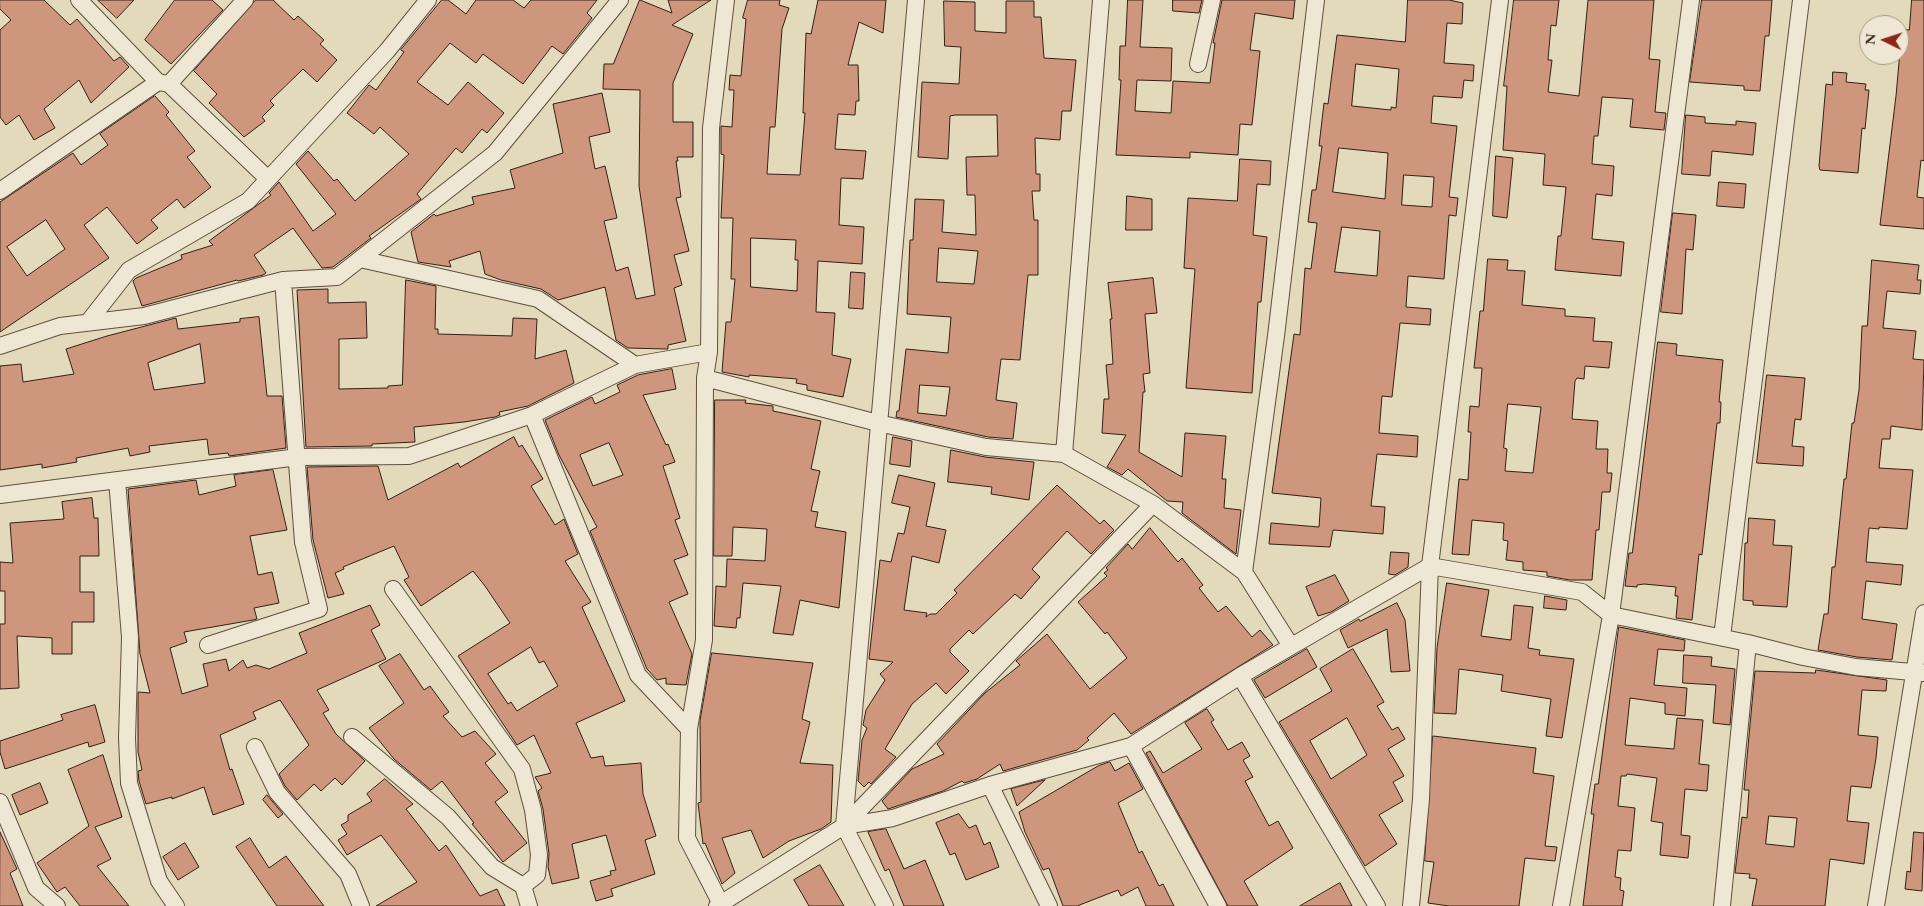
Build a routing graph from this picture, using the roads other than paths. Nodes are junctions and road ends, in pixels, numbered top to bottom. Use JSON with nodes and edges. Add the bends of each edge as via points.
{"nodes":[{"id":1,"x":245,"y":0,"type":"edge"},
{"id":2,"x":428,"y":0,"type":"edge"},
{"id":3,"x":620,"y":0,"type":"edge"},
{"id":4,"x":726,"y":0,"type":"edge"},
{"id":5,"x":916,"y":0,"type":"edge"},
{"id":6,"x":1101,"y":0,"type":"edge"},
{"id":7,"x":1212,"y":0,"type":"edge"},
{"id":8,"x":1316,"y":0,"type":"edge"},
{"id":9,"x":1500,"y":0,"type":"edge"},
{"id":10,"x":1691,"y":0,"type":"edge"},
{"id":11,"x":1801,"y":0,"type":"edge"},
{"id":12,"x":82,"y":1,"type":"edge"},
{"id":13,"x":1198,"y":64,"type":"dead end"},
{"id":14,"x":164,"y":83,"type":"junction"},
{"id":15,"x":268,"y":179,"type":"junction"},
{"id":16,"x":0,"y":191,"type":"edge"},
{"id":17,"x":360,"y":259,"type":"junction"},
{"id":18,"x":283,"y":280,"type":"junction"},
{"id":19,"x":90,"y":321,"type":"junction"},
{"id":20,"x":0,"y":346,"type":"edge"},
{"id":21,"x":709,"y":352,"type":"junction"},
{"id":22,"x":635,"y":365,"type":"junction"},
{"id":23,"x":705,"y":378,"type":"junction"},
{"id":24,"x":532,"y":415,"type":"junction"},
{"id":25,"x":878,"y":423,"type":"junction"},
{"id":26,"x":1064,"y":454,"type":"junction"},
{"id":27,"x":298,"y":457,"type":"junction"},
{"id":28,"x":117,"y":480,"type":"junction"},
{"id":29,"x":0,"y":495,"type":"edge"},
{"id":30,"x":1153,"y":504,"type":"junction"},
{"id":31,"x":1430,"y":566,"type":"junction"},
{"id":32,"x":1244,"y":572,"type":"junction"},
{"id":33,"x":393,"y":589,"type":"dead end"},
{"id":34,"x":1924,"y":614,"type":"edge"},
{"id":35,"x":1611,"y":615,"type":"junction"},
{"id":36,"x":1722,"y":638,"type":"junction"},
{"id":37,"x":1748,"y":642,"type":"junction"},
{"id":38,"x":208,"y":646,"type":"dead end"},
{"id":39,"x":1291,"y":646,"type":"junction"},
{"id":40,"x":1920,"y":673,"type":"edge"},
{"id":41,"x":1240,"y":676,"type":"junction"},
{"id":42,"x":690,"y":729,"type":"junction"},
{"id":43,"x":352,"y":737,"type":"dead end"},
{"id":44,"x":1131,"y":746,"type":"junction"},
{"id":45,"x":255,"y":747,"type":"dead end"},
{"id":46,"x":990,"y":784,"type":"junction"},
{"id":47,"x":0,"y":802,"type":"edge"},
{"id":48,"x":844,"y":826,"type":"junction"},
{"id":49,"x":523,"y":886,"type":"junction"},
{"id":50,"x":720,"y":905,"type":"edge"},
{"id":51,"x":57,"y":906,"type":"edge"},
{"id":52,"x":176,"y":906,"type":"edge"},
{"id":53,"x":361,"y":906,"type":"edge"},
{"id":54,"x":529,"y":906,"type":"edge"},
{"id":55,"x":885,"y":906,"type":"edge"},
{"id":56,"x":1049,"y":906,"type":"edge"},
{"id":57,"x":1218,"y":906,"type":"edge"},
{"id":58,"x":1377,"y":906,"type":"edge"},
{"id":59,"x":1411,"y":906,"type":"edge"},
{"id":60,"x":1561,"y":906,"type":"edge"},
{"id":61,"x":1722,"y":906,"type":"edge"},
{"id":62,"x":1876,"y":906,"type":"edge"}],
"edges":[{"from":1,"to":14,"type":"street"},
{"from":2,"to":15,"type":"street","via":[[387,51]]},
{"from":3,"to":17,"type":"street","via":[[495,153]]},
{"from":4,"to":21,"type":"street","via":[[711,128]]},
{"from":5,"to":25,"type":"street"},
{"from":6,"to":26,"type":"street"},
{"from":7,"to":13,"type":"street"},
{"from":8,"to":32,"type":"street"},
{"from":9,"to":31,"type":"street"},
{"from":10,"to":35,"type":"street"},
{"from":11,"to":36,"type":"street"},
{"from":12,"to":14,"type":"street"},
{"from":14,"to":15,"type":"street"},
{"from":14,"to":16,"type":"street"},
{"from":15,"to":19,"type":"street","via":[[248,201],[129,270]]},
{"from":17,"to":18,"type":"street","via":[[337,277]]},
{"from":17,"to":22,"type":"street","via":[[538,300]]},
{"from":18,"to":19,"type":"street","via":[[144,316]]},
{"from":18,"to":27,"type":"street"},
{"from":19,"to":20,"type":"street","via":[[60,326]]},
{"from":21,"to":22,"type":"street"},
{"from":21,"to":23,"type":"street"},
{"from":22,"to":24,"type":"street"},
{"from":23,"to":25,"type":"street"},
{"from":23,"to":42,"type":"street","via":[[704,640]]},
{"from":24,"to":27,"type":"street","via":[[409,456]]},
{"from":24,"to":42,"type":"street","via":[[638,675]]},
{"from":25,"to":26,"type":"street","via":[[986,447]]},
{"from":25,"to":48,"type":"street"},
{"from":26,"to":30,"type":"street"},
{"from":27,"to":28,"type":"street"},
{"from":27,"to":38,"type":"street","via":[[304,542],[320,609]]},
{"from":28,"to":29,"type":"street"},
{"from":28,"to":52,"type":"street","via":[[130,637],[129,783],[159,881]]},
{"from":30,"to":32,"type":"street"},
{"from":30,"to":48,"type":"street"},
{"from":31,"to":35,"type":"street","via":[[1582,592]]},
{"from":31,"to":39,"type":"street"},
{"from":31,"to":59,"type":"street","via":[[1421,799]]},
{"from":32,"to":39,"type":"street"},
{"from":33,"to":49,"type":"street","via":[[522,769],[533,810],[539,854],[537,875]]},
{"from":34,"to":40,"type":"street"},
{"from":35,"to":36,"type":"street"},
{"from":35,"to":60,"type":"street"},
{"from":36,"to":37,"type":"street"},
{"from":37,"to":40,"type":"street","via":[[1856,667]]},
{"from":37,"to":61,"type":"street"},
{"from":39,"to":41,"type":"street"},
{"from":40,"to":62,"type":"street"},
{"from":41,"to":44,"type":"street"},
{"from":41,"to":58,"type":"street"},
{"from":42,"to":50,"type":"street","via":[[687,838]]},
{"from":43,"to":49,"type":"street","via":[[448,817],[492,867]]},
{"from":44,"to":46,"type":"street"},
{"from":44,"to":57,"type":"street"},
{"from":45,"to":53,"type":"street","via":[[277,792],[348,874]]},
{"from":46,"to":48,"type":"street","via":[[893,818]]},
{"from":46,"to":56,"type":"street"},
{"from":47,"to":51,"type":"street","via":[[36,888]]},
{"from":48,"to":50,"type":"street"},
{"from":48,"to":55,"type":"street"},
{"from":49,"to":54,"type":"street"}]}
